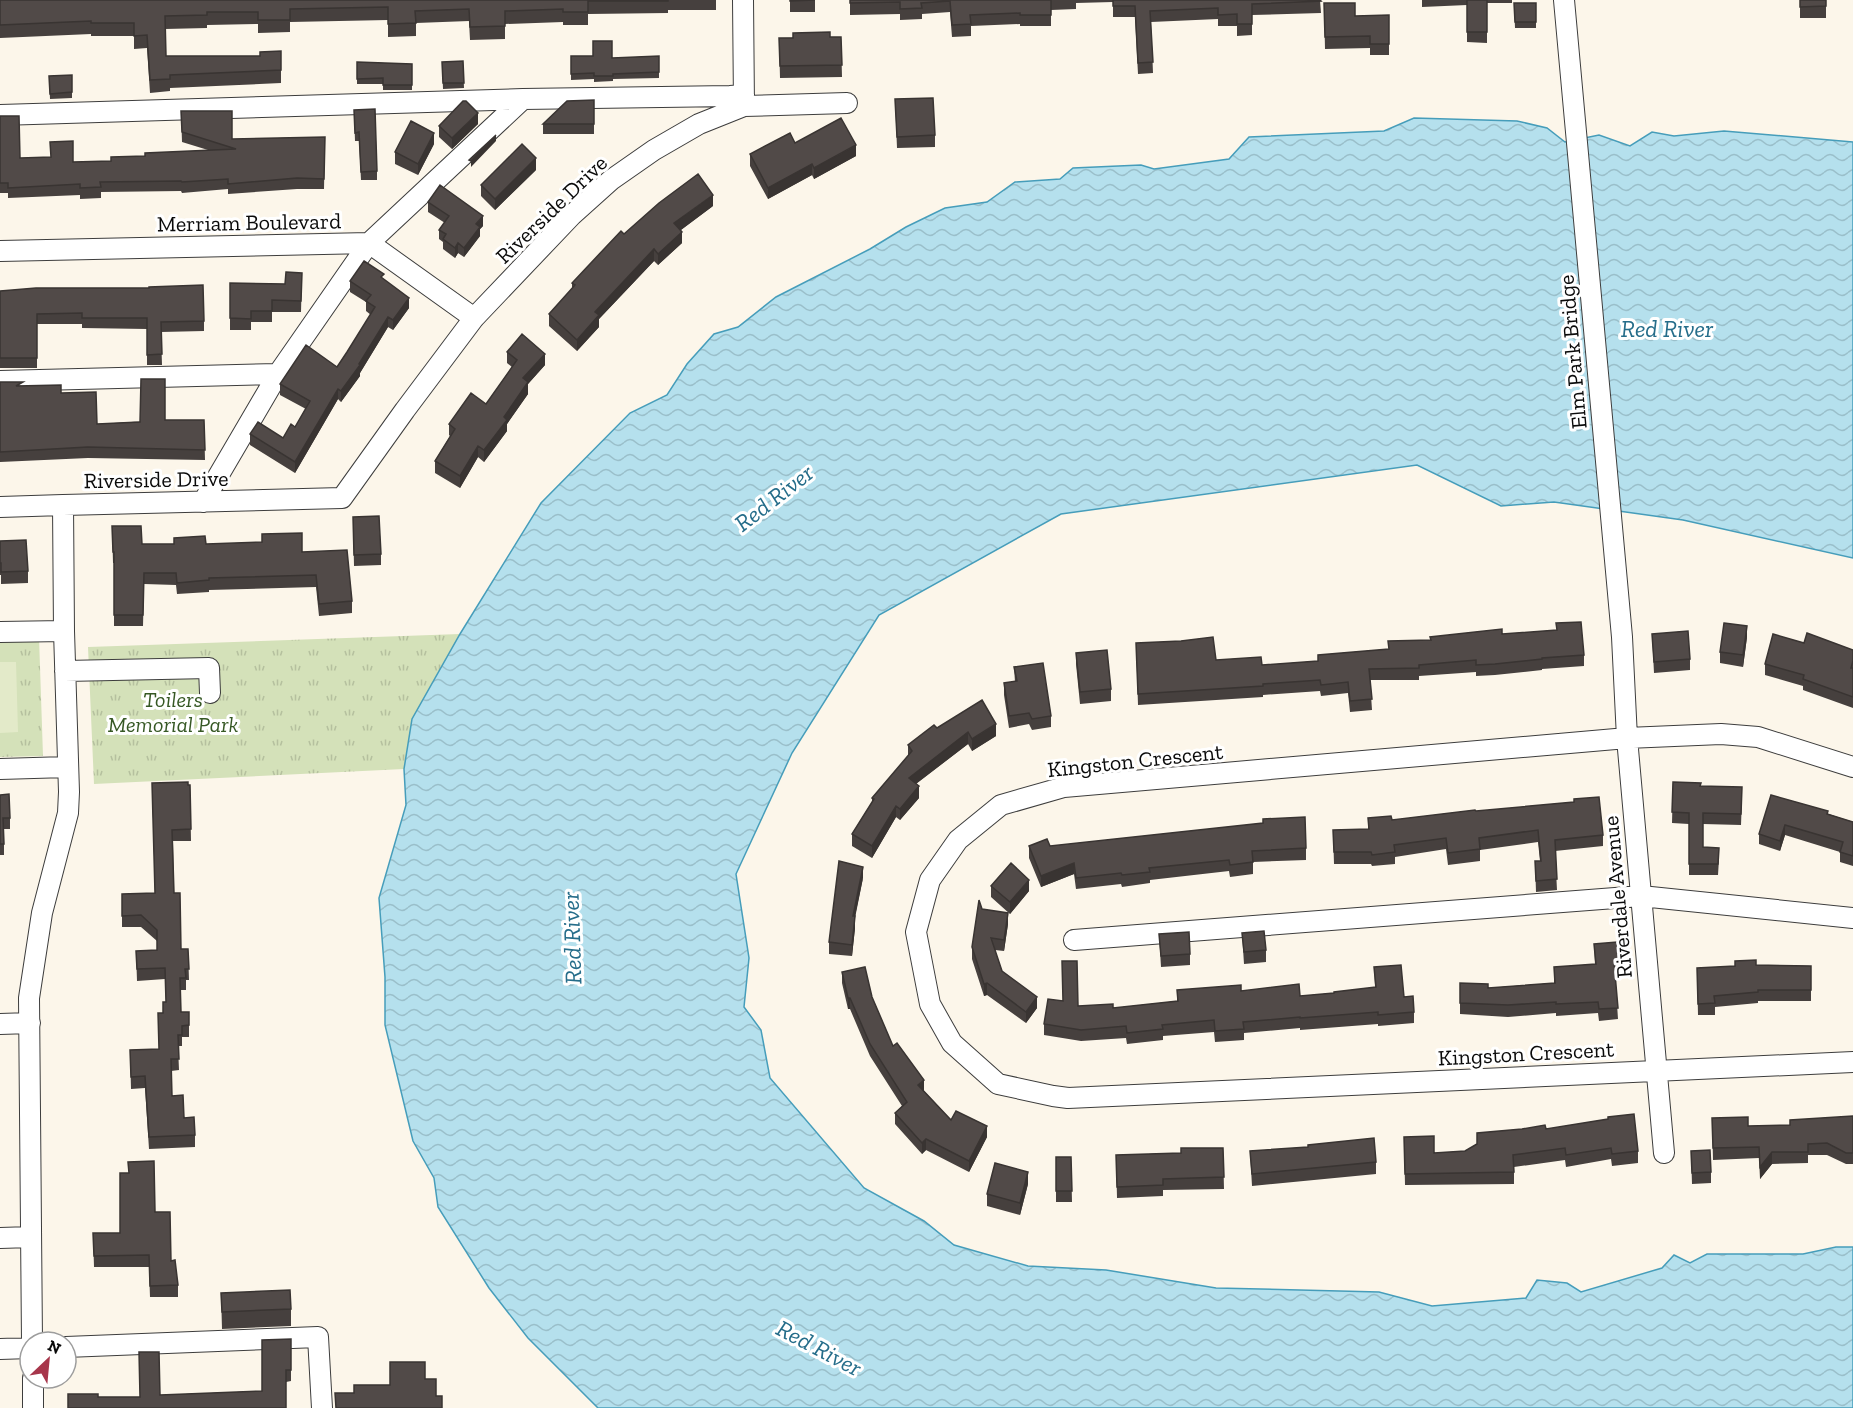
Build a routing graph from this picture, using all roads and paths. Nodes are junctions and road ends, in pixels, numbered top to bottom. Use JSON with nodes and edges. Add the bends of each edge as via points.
{"nodes":[{"id":1,"x":743,"y":0,"type":"edge"},
{"id":2,"x":1564,"y":0,"type":"edge"},
{"id":3,"x":523,"y":99,"type":"junction"},
{"id":4,"x":744,"y":100,"type":"junction"},
{"id":5,"x":847,"y":103,"type":"dead end"},
{"id":6,"x":0,"y":115,"type":"edge"},
{"id":7,"x":369,"y":243,"type":"junction"},
{"id":8,"x":0,"y":251,"type":"edge"},
{"id":9,"x":474,"y":318,"type":"junction"},
{"id":10,"x":278,"y":374,"type":"junction"},
{"id":11,"x":0,"y":381,"type":"edge"},
{"id":12,"x":203,"y":502,"type":"junction"},
{"id":13,"x":63,"y":505,"type":"junction"},
{"id":14,"x":0,"y":507,"type":"edge"},
{"id":15,"x":64,"y":630,"type":"junction"},
{"id":16,"x":0,"y":632,"type":"edge"},
{"id":17,"x":1622,"y":637,"type":"joint"},
{"id":18,"x":65,"y":671,"type":"junction"},
{"id":19,"x":210,"y":693,"type":"dead end"},
{"id":20,"x":1627,"y":738,"type":"junction"},
{"id":21,"x":67,"y":767,"type":"junction"},
{"id":22,"x":1853,"y":767,"type":"edge"},
{"id":23,"x":0,"y":769,"type":"edge"},
{"id":24,"x":1641,"y":896,"type":"junction"},
{"id":25,"x":1853,"y":918,"type":"edge"},
{"id":26,"x":1074,"y":940,"type":"dead end"},
{"id":27,"x":30,"y":1023,"type":"junction"},
{"id":28,"x":0,"y":1024,"type":"edge"},
{"id":29,"x":1853,"y":1062,"type":"edge"},
{"id":30,"x":1657,"y":1071,"type":"junction"},
{"id":31,"x":1664,"y":1153,"type":"dead end"},
{"id":32,"x":31,"y":1237,"type":"junction"},
{"id":33,"x":0,"y":1238,"type":"edge"},
{"id":34,"x":32,"y":1330,"type":"edge"},
{"id":35,"x":78,"y":1347,"type":"edge"},
{"id":36,"x":18,"y":1348,"type":"edge"},
{"id":37,"x":0,"y":1349,"type":"edge"},
{"id":38,"x":33,"y":1390,"type":"edge"},
{"id":39,"x":33,"y":1408,"type":"edge"},
{"id":40,"x":322,"y":1408,"type":"edge"}],
"edges":[{"from":1,"to":4,"type":"street"},
{"from":2,"to":17,"type":"street","name":"Elm Park Bridge"},
{"from":3,"to":4,"type":"street","via":[[730,96]]},
{"from":3,"to":6,"type":"street"},
{"from":3,"to":7,"type":"street"},
{"from":4,"to":5,"type":"street"},
{"from":4,"to":9,"type":"street","name":"Riverside Drive","via":[[654,150],[611,180],[572,215]]},
{"from":7,"to":8,"type":"street","name":"Merriam Boulevard"},
{"from":7,"to":9,"type":"street","name":"Merriam Boulevard"},
{"from":7,"to":10,"type":"street"},
{"from":9,"to":12,"type":"street","name":"Riverside Drive","via":[[342,498]]},
{"from":10,"to":11,"type":"street"},
{"from":10,"to":12,"type":"street"},
{"from":12,"to":13,"type":"street","name":"Riverside Drive"},
{"from":13,"to":14,"type":"street"},
{"from":13,"to":15,"type":"street","name":"Riverside Drive"},
{"from":15,"to":16,"type":"street"},
{"from":15,"to":18,"type":"street","name":"Riverside Drive"},
{"from":17,"to":20,"type":"street","name":"Riverdale Avenue"},
{"from":18,"to":19,"type":"street","via":[[209,668]]},
{"from":18,"to":21,"type":"street","name":"Riverside Drive"},
{"from":20,"to":22,"type":"street","name":"Kingston Crescent","via":[[1721,734],[1758,737]]},
{"from":20,"to":24,"type":"street","name":"Riverdale Avenue"},
{"from":20,"to":30,"type":"street","name":"Kingston Crescent","via":[[1064,787],[1001,805],[958,840],[930,880],[916,932],[930,1004],[952,1043],[998,1084],[1053,1096]]},
{"from":21,"to":23,"type":"street"},
{"from":21,"to":27,"type":"street","name":"Riverside Drive","via":[[68,813],[42,913],[29,998]]},
{"from":24,"to":25,"type":"street"},
{"from":24,"to":26,"type":"street"},
{"from":24,"to":30,"type":"street","name":"Riverdale Avenue"},
{"from":27,"to":28,"type":"street"},
{"from":27,"to":32,"type":"street","name":"Riverside Drive"},
{"from":29,"to":30,"type":"street","name":"Kingston Crescent"},
{"from":30,"to":31,"type":"street","name":"Riverdale Avenue"},
{"from":32,"to":33,"type":"street"},
{"from":32,"to":34,"type":"street","name":"Riverside Drive"},
{"from":35,"to":40,"type":"street","via":[[318,1337]]},
{"from":36,"to":37,"type":"street"},
{"from":38,"to":39,"type":"street"}]}
